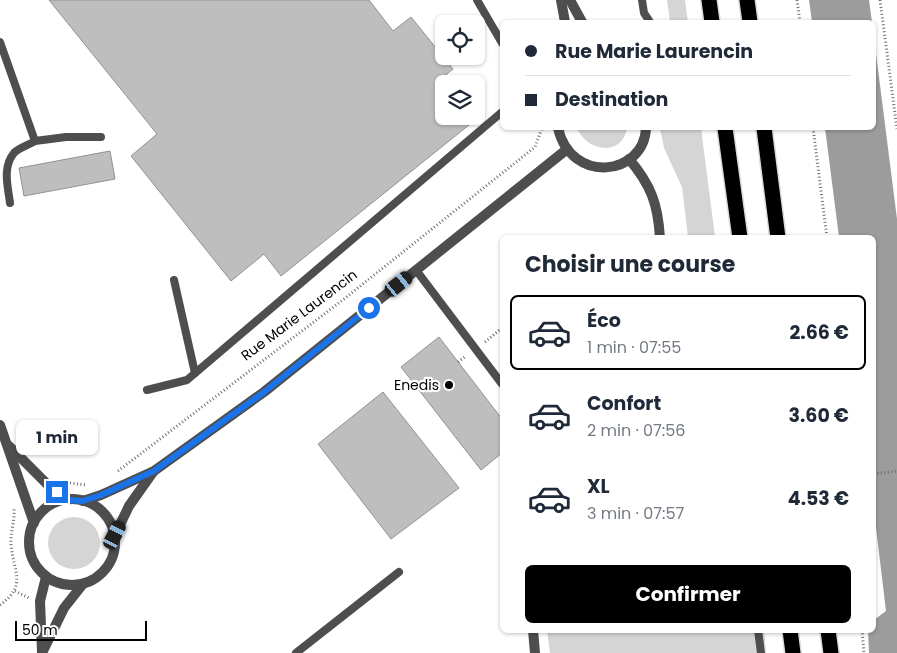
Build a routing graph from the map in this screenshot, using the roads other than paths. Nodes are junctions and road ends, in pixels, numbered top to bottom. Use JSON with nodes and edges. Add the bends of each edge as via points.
{"nodes":[{"id":1,"x":477,"y":0,"type":"edge"},
{"id":2,"x":561,"y":0,"type":"edge"},
{"id":3,"x":570,"y":0,"type":"edge"},
{"id":4,"x":642,"y":0,"type":"edge"},
{"id":5,"x":709,"y":0,"type":"edge"},
{"id":6,"x":747,"y":0,"type":"edge"},
{"id":7,"x":565,"y":20,"type":"edge"},
{"id":8,"x":581,"y":20,"type":"edge"},
{"id":9,"x":649,"y":20,"type":"edge"},
{"id":10,"x":712,"y":20,"type":"edge"},
{"id":11,"x":750,"y":20,"type":"edge"},
{"id":12,"x":500,"y":39,"type":"edge"},
{"id":13,"x":0,"y":42,"type":"edge"},
{"id":14,"x":500,"y":114,"type":"edge"},
{"id":15,"x":559,"y":130,"type":"edge"},
{"id":16,"x":645,"y":130,"type":"edge"},
{"id":17,"x":725,"y":130,"type":"edge"},
{"id":18,"x":764,"y":130,"type":"edge"},
{"id":19,"x":101,"y":137,"type":"dead end"},
{"id":20,"x":35,"y":142,"type":"junction"},
{"id":21,"x":566,"y":150,"type":"junction"},
{"id":22,"x":629,"y":159,"type":"junction"},
{"id":23,"x":10,"y":203,"type":"dead end"},
{"id":24,"x":660,"y":235,"type":"edge"},
{"id":25,"x":740,"y":235,"type":"edge"},
{"id":26,"x":778,"y":235,"type":"edge"},
{"id":27,"x":416,"y":270,"type":"junction"},
{"id":28,"x":174,"y":280,"type":"dead end"},
{"id":29,"x":195,"y":373,"type":"junction"},
{"id":30,"x":500,"y":381,"type":"edge"},
{"id":31,"x":146,"y":390,"type":"dead end"},
{"id":32,"x":0,"y":425,"type":"edge"},
{"id":33,"x":7,"y":444,"type":"junction"},
{"id":34,"x":154,"y":471,"type":"junction"},
{"id":35,"x":68,"y":500,"type":"junction"},
{"id":36,"x":83,"y":501,"type":"junction"},
{"id":37,"x":34,"y":523,"type":"junction"},
{"id":38,"x":115,"y":535,"type":"junction"},
{"id":39,"x":399,"y":572,"type":"dead end"},
{"id":40,"x":46,"y":576,"type":"junction"},
{"id":41,"x":83,"y":584,"type":"junction"},
{"id":42,"x":533,"y":633,"type":"edge"},
{"id":43,"x":758,"y":633,"type":"edge"},
{"id":44,"x":790,"y":633,"type":"edge"},
{"id":45,"x":828,"y":633,"type":"edge"},
{"id":46,"x":42,"y":653,"type":"edge"},
{"id":47,"x":296,"y":653,"type":"edge"},
{"id":48,"x":535,"y":653,"type":"edge"},
{"id":49,"x":761,"y":653,"type":"edge"},
{"id":50,"x":793,"y":653,"type":"edge"},
{"id":51,"x":831,"y":653,"type":"edge"}],
"edges":[{"from":1,"to":12,"type":"lane"},
{"from":2,"to":7,"type":"street"},
{"from":3,"to":8,"type":"street"},
{"from":4,"to":9,"type":"lane"},
{"from":5,"to":10,"type":"highway"},
{"from":6,"to":11,"type":"highway"},
{"from":13,"to":20,"type":"lane"},
{"from":14,"to":29,"type":"lane"},
{"from":15,"to":21,"type":"street"},
{"from":16,"to":22,"type":"street","via":[[640,147]]},
{"from":17,"to":25,"type":"highway"},
{"from":18,"to":26,"type":"highway"},
{"from":19,"to":20,"type":"lane","via":[[66,137]]},
{"from":20,"to":23,"type":"lane","via":[[14,152],[8,166],[6,178]]},
{"from":21,"to":22,"type":"street","via":[[580,162],[596,168],[613,167]]},
{"from":21,"to":27,"type":"street"},
{"from":22,"to":24,"type":"street","via":[[643,175],[655,199]]},
{"from":27,"to":30,"type":"lane"},
{"from":27,"to":34,"type":"street","via":[[264,392]]},
{"from":28,"to":29,"type":"lane"},
{"from":29,"to":31,"type":"lane","via":[[187,380]]},
{"from":32,"to":33,"type":"street"},
{"from":33,"to":35,"type":"street"},
{"from":33,"to":37,"type":"street"},
{"from":34,"to":36,"type":"street"},
{"from":34,"to":38,"type":"street","via":[[129,506]]},
{"from":35,"to":36,"type":"street"},
{"from":35,"to":37,"type":"street","via":[[54,503]]},
{"from":36,"to":38,"type":"street","via":[[104,513]]},
{"from":37,"to":40,"type":"street","via":[[30,552],[36,566]]},
{"from":38,"to":41,"type":"street","via":[[115,551],[108,566],[98,577]]},
{"from":39,"to":47,"type":"lane"},
{"from":40,"to":41,"type":"street","via":[[58,583]]},
{"from":40,"to":46,"type":"street","via":[[40,601]]},
{"from":41,"to":46,"type":"street","via":[[64,608]]},
{"from":42,"to":48,"type":"street"},
{"from":43,"to":49,"type":"lane"},
{"from":44,"to":50,"type":"highway"},
{"from":45,"to":51,"type":"highway"}]}
